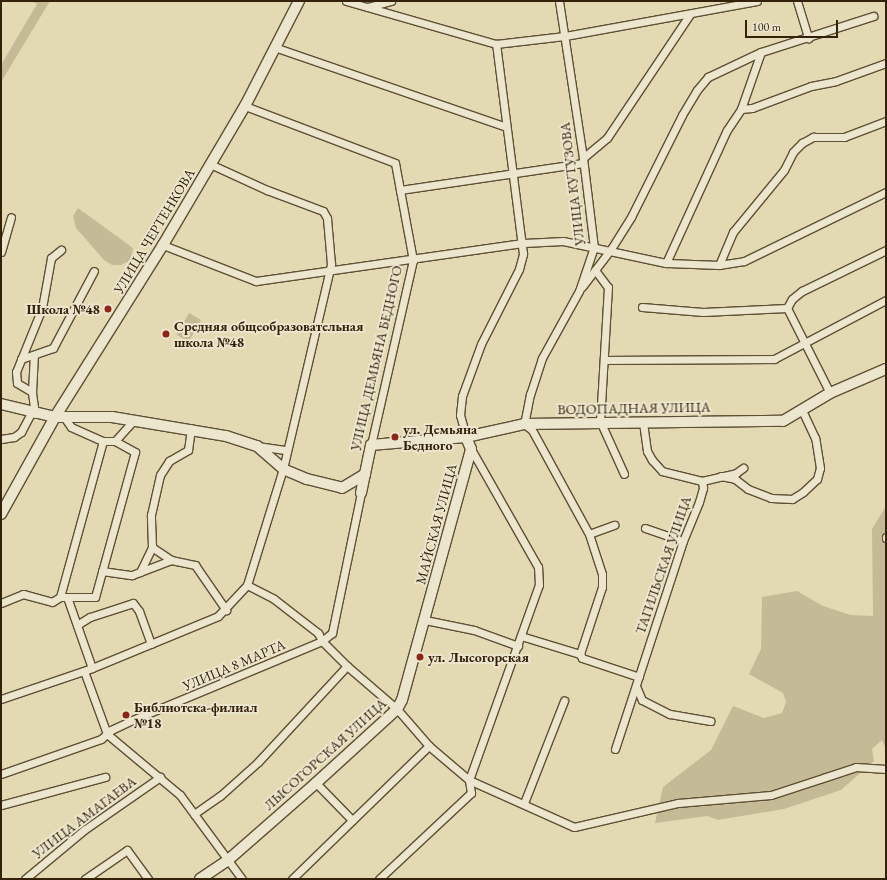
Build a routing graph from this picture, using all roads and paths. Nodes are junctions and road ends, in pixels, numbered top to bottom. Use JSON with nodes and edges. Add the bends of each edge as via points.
{"nodes":[{"id":1,"x":299,"y":1,"type":"edge"},
{"id":2,"x":346,"y":1,"type":"edge"},
{"id":3,"x":391,"y":1,"type":"edge"},
{"id":4,"x":559,"y":1,"type":"edge"},
{"id":5,"x":757,"y":1,"type":"edge"},
{"id":6,"x":797,"y":1,"type":"edge"},
{"id":7,"x":368,"y":7,"type":"junction"},
{"id":8,"x":690,"y":14,"type":"junction"},
{"id":9,"x":873,"y":16,"type":"dead end"},
{"id":10,"x":565,"y":36,"type":"junction"},
{"id":11,"x":808,"y":38,"type":"junction"},
{"id":12,"x":496,"y":44,"type":"junction"},
{"id":13,"x":277,"y":48,"type":"junction"},
{"id":14,"x":761,"y":52,"type":"junction"},
{"id":15,"x":886,"y":63,"type":"edge"},
{"id":16,"x":245,"y":106,"type":"junction"},
{"id":17,"x":741,"y":109,"type":"junction"},
{"id":18,"x":886,"y":121,"type":"edge"},
{"id":19,"x":506,"y":127,"type":"junction"},
{"id":20,"x":583,"y":160,"type":"junction"},
{"id":21,"x":210,"y":164,"type":"junction"},
{"id":22,"x":514,"y":174,"type":"junction"},
{"id":23,"x":400,"y":190,"type":"junction"},
{"id":24,"x":886,"y":192,"type":"edge"},
{"id":25,"x":11,"y":217,"type":"dead end"},
{"id":26,"x":524,"y":243,"type":"junction"},
{"id":27,"x":163,"y":245,"type":"junction"},
{"id":28,"x":594,"y":247,"type":"junction"},
{"id":29,"x":611,"y":249,"type":"junction"},
{"id":30,"x":61,"y":250,"type":"dead end"},
{"id":31,"x":886,"y":250,"type":"edge"},
{"id":32,"x":1,"y":252,"type":"edge"},
{"id":33,"x":413,"y":260,"type":"junction"},
{"id":34,"x":666,"y":263,"type":"junction"},
{"id":35,"x":719,"y":265,"type":"junction"},
{"id":36,"x":595,"y":270,"type":"junction"},
{"id":37,"x":94,"y":271,"type":"dead end"},
{"id":38,"x":328,"y":272,"type":"junction"},
{"id":39,"x":579,"y":291,"type":"junction"},
{"id":40,"x":886,"y":300,"type":"edge"},
{"id":41,"x":642,"y":307,"type":"dead end"},
{"id":42,"x":787,"y":308,"type":"junction"},
{"id":43,"x":805,"y":344,"type":"junction"},
{"id":44,"x":34,"y":355,"type":"junction"},
{"id":45,"x":21,"y":359,"type":"junction"},
{"id":46,"x":604,"y":360,"type":"junction"},
{"id":47,"x":886,"y":369,"type":"edge"},
{"id":48,"x":32,"y":392,"type":"junction"},
{"id":49,"x":830,"y":394,"type":"junction"},
{"id":50,"x":1,"y":404,"type":"edge"},
{"id":51,"x":802,"y":410,"type":"junction"},
{"id":52,"x":33,"y":413,"type":"junction"},
{"id":53,"x":59,"y":417,"type":"junction"},
{"id":54,"x":133,"y":421,"type":"junction"},
{"id":55,"x":600,"y":421,"type":"junction"},
{"id":56,"x":642,"y":421,"type":"junction"},
{"id":57,"x":524,"y":424,"type":"junction"},
{"id":58,"x":191,"y":428,"type":"junction"},
{"id":59,"x":466,"y":437,"type":"junction"},
{"id":60,"x":1,"y":439,"type":"edge"},
{"id":61,"x":103,"y":441,"type":"junction"},
{"id":62,"x":115,"y":441,"type":"junction"},
{"id":63,"x":371,"y":445,"type":"junction"},
{"id":64,"x":257,"y":446,"type":"junction"},
{"id":65,"x":471,"y":449,"type":"junction"},
{"id":66,"x":287,"y":450,"type":"junction"},
{"id":67,"x":742,"y":468,"type":"dead end"},
{"id":68,"x":283,"y":469,"type":"junction"},
{"id":69,"x":365,"y":474,"type":"junction"},
{"id":70,"x":624,"y":474,"type":"dead end"},
{"id":71,"x":721,"y":476,"type":"junction"},
{"id":72,"x":702,"y":481,"type":"junction"},
{"id":73,"x":361,"y":493,"type":"joint"},
{"id":74,"x":1,"y":514,"type":"edge"},
{"id":75,"x":614,"y":525,"type":"dead end"},
{"id":76,"x":645,"y":528,"type":"dead end"},
{"id":77,"x":589,"y":534,"type":"junction"},
{"id":78,"x":683,"y":541,"type":"junction"},
{"id":79,"x":152,"y":547,"type":"junction"},
{"id":80,"x":171,"y":560,"type":"junction"},
{"id":81,"x":102,"y":571,"type":"junction"},
{"id":82,"x":140,"y":572,"type":"junction"},
{"id":83,"x":247,"y":585,"type":"junction"},
{"id":84,"x":63,"y":597,"type":"junction"},
{"id":85,"x":1,"y":603,"type":"edge"},
{"id":86,"x":226,"y":610,"type":"junction"},
{"id":87,"x":425,"y":620,"type":"junction"},
{"id":88,"x":76,"y":625,"type":"junction"},
{"id":89,"x":521,"y":636,"type":"junction"},
{"id":90,"x":322,"y":641,"type":"junction"},
{"id":91,"x":151,"y":644,"type":"junction"},
{"id":92,"x":518,"y":646,"type":"junction"},
{"id":93,"x":580,"y":654,"type":"junction"},
{"id":94,"x":347,"y":666,"type":"junction"},
{"id":95,"x":92,"y":668,"type":"junction"},
{"id":96,"x":84,"y":671,"type":"junction"},
{"id":97,"x":638,"y":677,"type":"junction"},
{"id":98,"x":636,"y":686,"type":"junction"},
{"id":99,"x":1,"y":699,"type":"edge"},
{"id":100,"x":564,"y":701,"type":"dead end"},
{"id":101,"x":397,"y":709,"type":"junction"},
{"id":102,"x":710,"y":721,"type":"dead end"},
{"id":103,"x":107,"y":734,"type":"junction"},
{"id":104,"x":429,"y":746,"type":"junction"},
{"id":105,"x":615,"y":749,"type":"dead end"},
{"id":106,"x":886,"y":768,"type":"edge"},
{"id":107,"x":1,"y":774,"type":"edge"},
{"id":108,"x":105,"y":777,"type":"dead end"},
{"id":109,"x":160,"y":777,"type":"junction"},
{"id":110,"x":469,"y":780,"type":"junction"},
{"id":111,"x":316,"y":784,"type":"junction"},
{"id":112,"x":524,"y":803,"type":"junction"},
{"id":113,"x":1,"y":805,"type":"edge"},
{"id":114,"x":194,"y":814,"type":"junction"},
{"id":115,"x":352,"y":820,"type":"junction"},
{"id":116,"x":227,"y":861,"type":"junction"},
{"id":117,"x":25,"y":879,"type":"edge"},
{"id":118,"x":85,"y":879,"type":"edge"},
{"id":119,"x":148,"y":879,"type":"edge"},
{"id":120,"x":200,"y":879,"type":"edge"},
{"id":121,"x":242,"y":879,"type":"edge"},
{"id":122,"x":292,"y":879,"type":"edge"},
{"id":123,"x":379,"y":879,"type":"edge"}],
"edges":[{"from":1,"to":13,"type":"street","name":"УЛИЦА ЧЕРТЕНКОВА"},
{"from":2,"to":7,"type":"street"},
{"from":3,"to":7,"type":"street"},
{"from":4,"to":10,"type":"street","name":"УЛИЦА КУТУЗОВА"},
{"from":5,"to":8,"type":"street"},
{"from":6,"to":11,"type":"street"},
{"from":7,"to":12,"type":"street"},
{"from":8,"to":10,"type":"street"},
{"from":8,"to":20,"type":"street","via":[[607,138]]},
{"from":9,"to":11,"type":"street"},
{"from":10,"to":12,"type":"street"},
{"from":10,"to":20,"type":"street","name":"УЛИЦА КУТУЗОВА"},
{"from":11,"to":14,"type":"street"},
{"from":12,"to":19,"type":"street"},
{"from":13,"to":16,"type":"street","name":"УЛИЦА ЧЕРТЕНКОВА"},
{"from":13,"to":19,"type":"street"},
{"from":14,"to":17,"type":"street"},
{"from":14,"to":29,"type":"street","via":[[717,71],[697,90]]},
{"from":15,"to":17,"type":"street","via":[[836,81],[811,86],[752,108]]},
{"from":16,"to":21,"type":"street","name":"УЛИЦА ЧЕРТЕНКОВА"},
{"from":16,"to":23,"type":"street","name":"УЛИЦА ДЕМЬЯНА БЕДНОГО","via":[[395,163]]},
{"from":17,"to":34,"type":"street","via":[[727,130]]},
{"from":18,"to":35,"type":"street","via":[[844,137],[813,137],[802,143],[793,152],[784,170],[733,232]]},
{"from":19,"to":22,"type":"street"},
{"from":20,"to":22,"type":"street"},
{"from":20,"to":28,"type":"street","name":"УЛИЦА КУТУЗОВА"},
{"from":21,"to":27,"type":"street","name":"УЛИЦА ЧЕРТЕНКОВА"},
{"from":21,"to":38,"type":"street","via":[[267,190],[323,211],[327,218],[331,264]]},
{"from":22,"to":23,"type":"street"},
{"from":22,"to":26,"type":"street"},
{"from":23,"to":33,"type":"street","name":"УЛИЦА ДЕМЬЯНА БЕДНОГО"},
{"from":24,"to":35,"type":"street","via":[[744,261]]},
{"from":25,"to":32,"type":"street"},
{"from":26,"to":28,"type":"street","via":[[564,241]]},
{"from":26,"to":33,"type":"street"},
{"from":26,"to":59,"type":"street","via":[[518,269],[481,344],[462,396],[460,415]]},
{"from":27,"to":38,"type":"street","via":[[256,280]]},
{"from":27,"to":53,"type":"street","name":"УЛИЦА ЧЕРТЕНКОВА"},
{"from":28,"to":29,"type":"street"},
{"from":28,"to":39,"type":"street","name":"УЛИЦА КУТУЗОВА"},
{"from":29,"to":34,"type":"street"},
{"from":29,"to":36,"type":"street"},
{"from":30,"to":45,"type":"street","via":[[51,258],[42,308]]},
{"from":31,"to":42,"type":"street","via":[[802,291],[792,299]]},
{"from":33,"to":38,"type":"street"},
{"from":33,"to":63,"type":"street","name":"УЛИЦА ДЕМЬЯНА БЕДНОГО"},
{"from":34,"to":35,"type":"street"},
{"from":36,"to":39,"type":"street"},
{"from":36,"to":46,"type":"street","via":[[608,287]]},
{"from":37,"to":44,"type":"street","via":[[53,348]]},
{"from":38,"to":66,"type":"street"},
{"from":39,"to":57,"type":"street","name":"УЛИЦА КУТУЗОВА","via":[[542,358],[530,394]]},
{"from":40,"to":43,"type":"street"},
{"from":41,"to":42,"type":"street","via":[[703,312]]},
{"from":42,"to":43,"type":"street"},
{"from":43,"to":46,"type":"street","via":[[774,359]]},
{"from":43,"to":49,"type":"street"},
{"from":44,"to":45,"type":"street"},
{"from":44,"to":48,"type":"street"},
{"from":45,"to":48,"type":"street","via":[[16,372],[17,382]]},
{"from":46,"to":55,"type":"street"},
{"from":47,"to":49,"type":"street","name":"ВОДОПАДНАЯ УЛИЦА"},
{"from":48,"to":52,"type":"street"},
{"from":49,"to":51,"type":"street","name":"ВОДОПАДНАЯ УЛИЦА"},
{"from":50,"to":52,"type":"street"},
{"from":51,"to":56,"type":"street","name":"ВОДОПАДНАЯ УЛИЦА","via":[[783,421]]},
{"from":51,"to":71,"type":"street","via":[[815,438],[820,468],[817,479],[803,492],[792,499],[771,498],[748,489],[735,479]]},
{"from":52,"to":53,"type":"street"},
{"from":52,"to":60,"type":"street","via":[[21,432],[14,437]]},
{"from":53,"to":54,"type":"street","via":[[112,417]]},
{"from":53,"to":61,"type":"street","via":[[71,427]]},
{"from":53,"to":74,"type":"street","name":"УЛИЦА ЧЕРТЕНКОВА"},
{"from":54,"to":58,"type":"street"},
{"from":54,"to":62,"type":"street"},
{"from":55,"to":56,"type":"street","name":"ВОДОПАДНАЯ УЛИЦА"},
{"from":55,"to":57,"type":"street","name":"ВОДОПАДНАЯ УЛИЦА"},
{"from":55,"to":70,"type":"street"},
{"from":56,"to":72,"type":"street","name":"ТАГИЛЬСКАЯ УЛИЦА","via":[[647,451],[662,471]]},
{"from":57,"to":59,"type":"street","name":"ВОДОПАДНАЯ УЛИЦА"},
{"from":57,"to":77,"type":"street","via":[[532,430]]},
{"from":58,"to":64,"type":"street"},
{"from":58,"to":79,"type":"street","via":[[188,450],[169,460],[160,475],[151,515]]},
{"from":59,"to":63,"type":"street","name":"ВОДОПАДНАЯ УЛИЦА"},
{"from":59,"to":65,"type":"street","name":"МАЙСКАЯ УЛИЦА"},
{"from":61,"to":62,"type":"street"},
{"from":61,"to":84,"type":"street"},
{"from":62,"to":81,"type":"street","via":[[135,452]]},
{"from":63,"to":69,"type":"street","name":"УЛИЦА ДЕМЬЯНА БЕДНОГО"},
{"from":64,"to":66,"type":"street"},
{"from":64,"to":68,"type":"street"},
{"from":65,"to":87,"type":"street","name":"МАЙСКАЯ УЛИЦА"},
{"from":65,"to":89,"type":"street","via":[[538,567],[539,585]]},
{"from":66,"to":68,"type":"street"},
{"from":67,"to":71,"type":"street","via":[[736,473]]},
{"from":68,"to":69,"type":"street","via":[[307,479],[342,488]]},
{"from":68,"to":83,"type":"street"},
{"from":69,"to":73,"type":"street","name":"УЛИЦА ДЕМЬЯНА БЕДНОГО"},
{"from":71,"to":72,"type":"street"},
{"from":72,"to":78,"type":"street","name":"ТАГИЛЬСКАЯ УЛИЦА","via":[[699,502]]},
{"from":73,"to":90,"type":"street","name":"УЛИЦА ДЕМЬЯНА БЕДНОГО","via":[[332,633]]},
{"from":75,"to":77,"type":"street"},
{"from":76,"to":78,"type":"street"},
{"from":77,"to":93,"type":"street","via":[[602,574],[602,587]]},
{"from":78,"to":97,"type":"street","name":"ТАГИЛЬСКАЯ УЛИЦА"},
{"from":79,"to":80,"type":"street"},
{"from":79,"to":82,"type":"street"},
{"from":80,"to":82,"type":"street"},
{"from":80,"to":86,"type":"street","via":[[195,565]]},
{"from":81,"to":82,"type":"street","via":[[132,575]]},
{"from":81,"to":84,"type":"street","via":[[94,597]]},
{"from":83,"to":86,"type":"street"},
{"from":83,"to":90,"type":"street","via":[[274,599],[318,633]]},
{"from":84,"to":85,"type":"street","via":[[52,602],[23,594]]},
{"from":84,"to":88,"type":"street"},
{"from":86,"to":91,"type":"street","via":[[218,616]]},
{"from":87,"to":92,"type":"street","via":[[474,630]]},
{"from":87,"to":101,"type":"street","name":"ЛЫСОГОРСКАЯ УЛИЦА","via":[[402,700]]},
{"from":88,"to":91,"type":"street","via":[[90,617],[133,603],[139,611]]},
{"from":88,"to":95,"type":"street"},
{"from":89,"to":92,"type":"street"},
{"from":89,"to":93,"type":"street"},
{"from":90,"to":94,"type":"street"},
{"from":90,"to":103,"type":"street","name":"УЛИЦА 8 МАРТА","via":[[130,721]]},
{"from":91,"to":95,"type":"street"},
{"from":92,"to":110,"type":"street"},
{"from":93,"to":97,"type":"street","via":[[582,658]]},
{"from":94,"to":101,"type":"street"},
{"from":94,"to":114,"type":"street","via":[[258,762],[220,796]]},
{"from":95,"to":96,"type":"street"},
{"from":96,"to":99,"type":"street"},
{"from":96,"to":103,"type":"street"},
{"from":97,"to":98,"type":"street","name":"ТАГИЛЬСКАЯ УЛИЦА"},
{"from":98,"to":102,"type":"street","via":[[642,700],[670,714]]},
{"from":98,"to":105,"type":"street","name":"ТАГИЛЬСКАЯ УЛИЦА"},
{"from":100,"to":112,"type":"street"},
{"from":101,"to":104,"type":"street"},
{"from":101,"to":111,"type":"street","name":"ЛЫСОГОРСКАЯ УЛИЦА"},
{"from":103,"to":107,"type":"street","name":"УЛИЦА 8 МАРТА","via":[[101,739]]},
{"from":103,"to":109,"type":"street"},
{"from":104,"to":110,"type":"street"},
{"from":104,"to":115,"type":"street"},
{"from":106,"to":112,"type":"street","via":[[856,767],[771,796],[678,803],[574,826]]},
{"from":108,"to":113,"type":"street"},
{"from":109,"to":114,"type":"street","via":[[180,795]]},
{"from":109,"to":117,"type":"street","name":"УЛИЦА АМАГАЕВА","via":[[84,830]]},
{"from":110,"to":112,"type":"street"},
{"from":110,"to":123,"type":"street","via":[[471,793]]},
{"from":111,"to":115,"type":"street"},
{"from":111,"to":116,"type":"street","name":"ЛЫСОГОРСКАЯ УЛИЦА"},
{"from":114,"to":116,"type":"street"},
{"from":115,"to":122,"type":"street"},
{"from":116,"to":120,"type":"street","name":"ЛЫСОГОРСКАЯ УЛИЦА"},
{"from":116,"to":121,"type":"street"},
{"from":118,"to":119,"type":"street","via":[[126,850]]}]}
